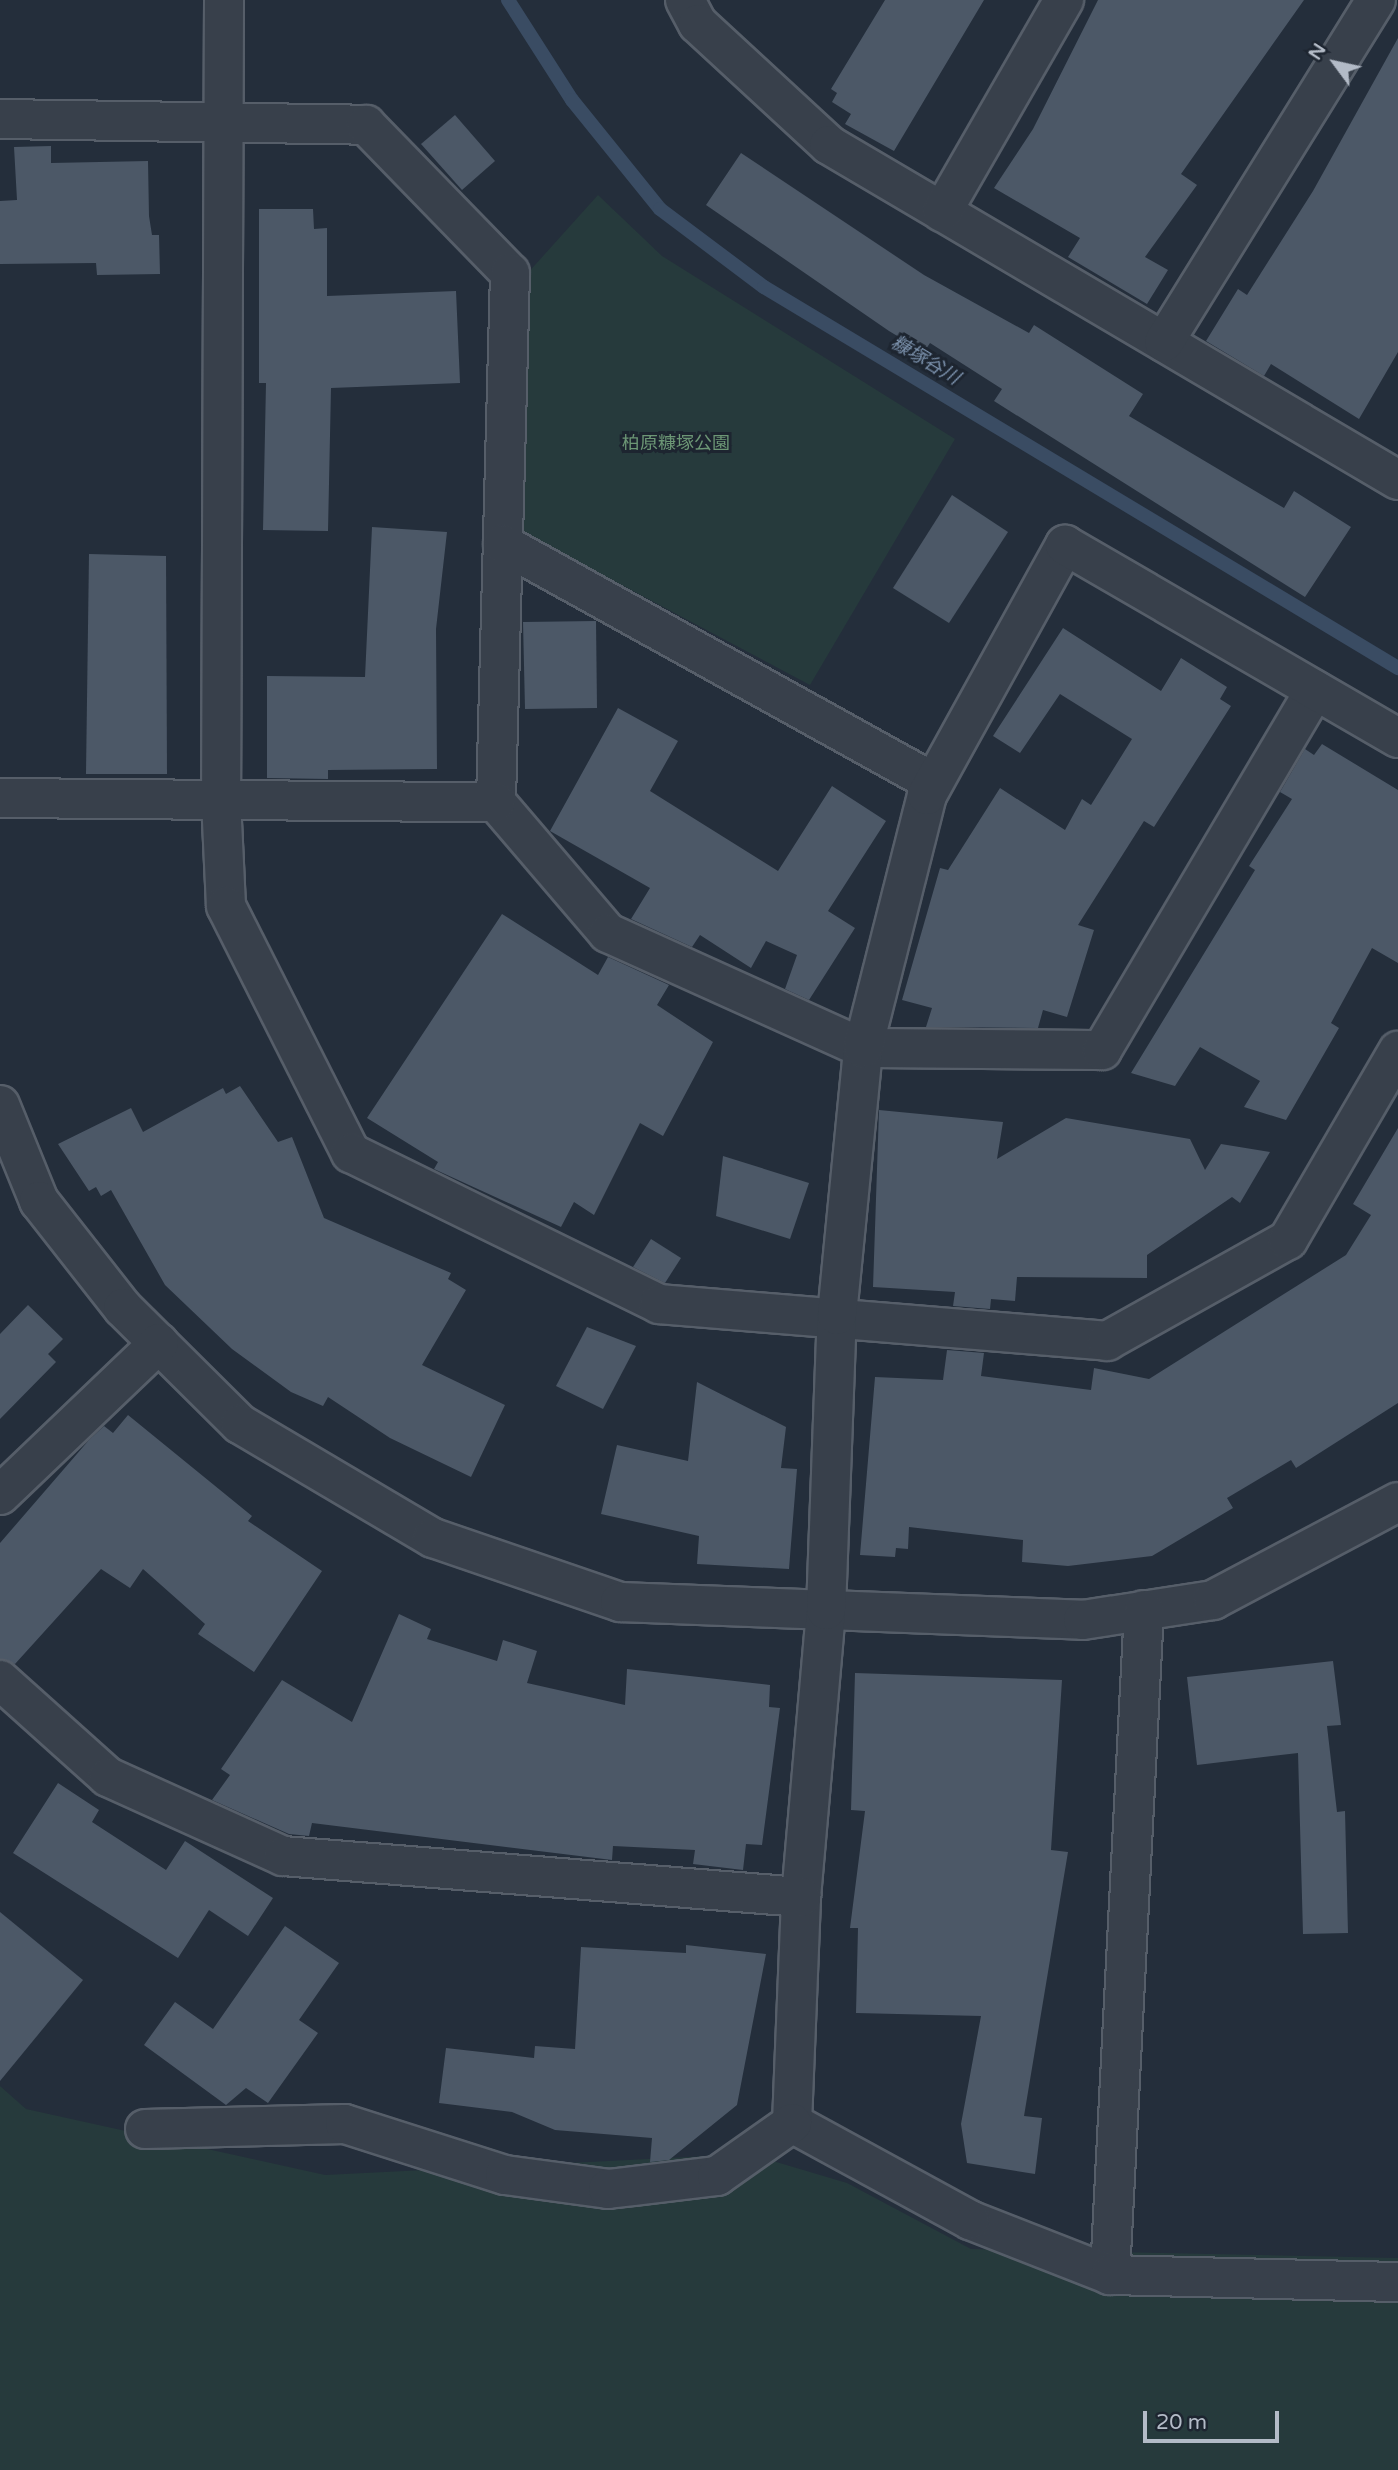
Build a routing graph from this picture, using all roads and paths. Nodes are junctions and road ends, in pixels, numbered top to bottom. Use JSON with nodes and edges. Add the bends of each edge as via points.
{"nodes":[{"id":1,"x":224,"y":0,"type":"edge"},
{"id":2,"x":1064,"y":0,"type":"edge"},
{"id":3,"x":1376,"y":0,"type":"edge"},
{"id":4,"x":699,"y":8,"type":"edge"},
{"id":5,"x":0,"y":119,"type":"edge"},
{"id":6,"x":225,"y":120,"type":"junction"},
{"id":7,"x":942,"y":212,"type":"junction"},
{"id":8,"x":1164,"y":342,"type":"junction"},
{"id":9,"x":1398,"y":480,"type":"edge"},
{"id":10,"x":503,"y":544,"type":"junction"},
{"id":11,"x":1315,"y":690,"type":"junction"},
{"id":12,"x":1398,"y":738,"type":"edge"},
{"id":13,"x":933,"y":782,"type":"junction"},
{"id":14,"x":0,"y":798,"type":"edge"},
{"id":15,"x":221,"y":800,"type":"junction"},
{"id":16,"x":496,"y":802,"type":"junction"},
{"id":17,"x":863,"y":1048,"type":"junction"},
{"id":18,"x":1398,"y":1051,"type":"edge"},
{"id":19,"x":0,"y":1105,"type":"edge"},
{"id":20,"x":837,"y":1315,"type":"junction"},
{"id":21,"x":159,"y":1343,"type":"junction"},
{"id":22,"x":0,"y":1495,"type":"edge"},
{"id":23,"x":1398,"y":1502,"type":"edge"},
{"id":24,"x":827,"y":1610,"type":"junction"},
{"id":25,"x":1144,"y":1611,"type":"junction"},
{"id":26,"x":0,"y":1680,"type":"edge"},
{"id":27,"x":801,"y":1897,"type":"junction"},
{"id":28,"x":792,"y":2123,"type":"junction"},
{"id":29,"x":145,"y":2129,"type":"dead end"},
{"id":30,"x":1110,"y":2275,"type":"junction"},
{"id":31,"x":1398,"y":2282,"type":"edge"}],
"edges":[{"from":1,"to":6,"type":"street"},
{"from":2,"to":7,"type":"street"},
{"from":3,"to":8,"type":"street"},
{"from":4,"to":7,"type":"street","via":[[829,145]]},
{"from":5,"to":6,"type":"street"},
{"from":6,"to":10,"type":"street","via":[[366,125],[510,274]]},
{"from":6,"to":15,"type":"street"},
{"from":7,"to":8,"type":"street"},
{"from":8,"to":9,"type":"street"},
{"from":10,"to":13,"type":"street"},
{"from":10,"to":16,"type":"street"},
{"from":11,"to":12,"type":"street"},
{"from":11,"to":13,"type":"street","via":[[1065,545]]},
{"from":11,"to":17,"type":"street","via":[[1102,1050]]},
{"from":13,"to":17,"type":"street"},
{"from":14,"to":15,"type":"street"},
{"from":15,"to":16,"type":"street"},
{"from":15,"to":20,"type":"street","via":[[226,906],[351,1153],[659,1304]]},
{"from":16,"to":17,"type":"street","via":[[608,933]]},
{"from":17,"to":20,"type":"street"},
{"from":18,"to":20,"type":"street","via":[[1288,1240],[1107,1341]]},
{"from":19,"to":21,"type":"street","via":[[40,1201]]},
{"from":20,"to":24,"type":"street"},
{"from":21,"to":22,"type":"street"},
{"from":21,"to":24,"type":"street","via":[[240,1424],[433,1538],[620,1602]]},
{"from":23,"to":25,"type":"street","via":[[1213,1600]]},
{"from":24,"to":25,"type":"street","via":[[1083,1620]]},
{"from":24,"to":27,"type":"street"},
{"from":25,"to":30,"type":"street"},
{"from":26,"to":27,"type":"street","via":[[108,1777],[283,1856]]},
{"from":27,"to":28,"type":"street"},
{"from":28,"to":29,"type":"street","via":[[717,2176],[608,2189],[505,2175],[345,2124]]},
{"from":28,"to":30,"type":"street","via":[[970,2220]]},
{"from":30,"to":31,"type":"street"}]}
